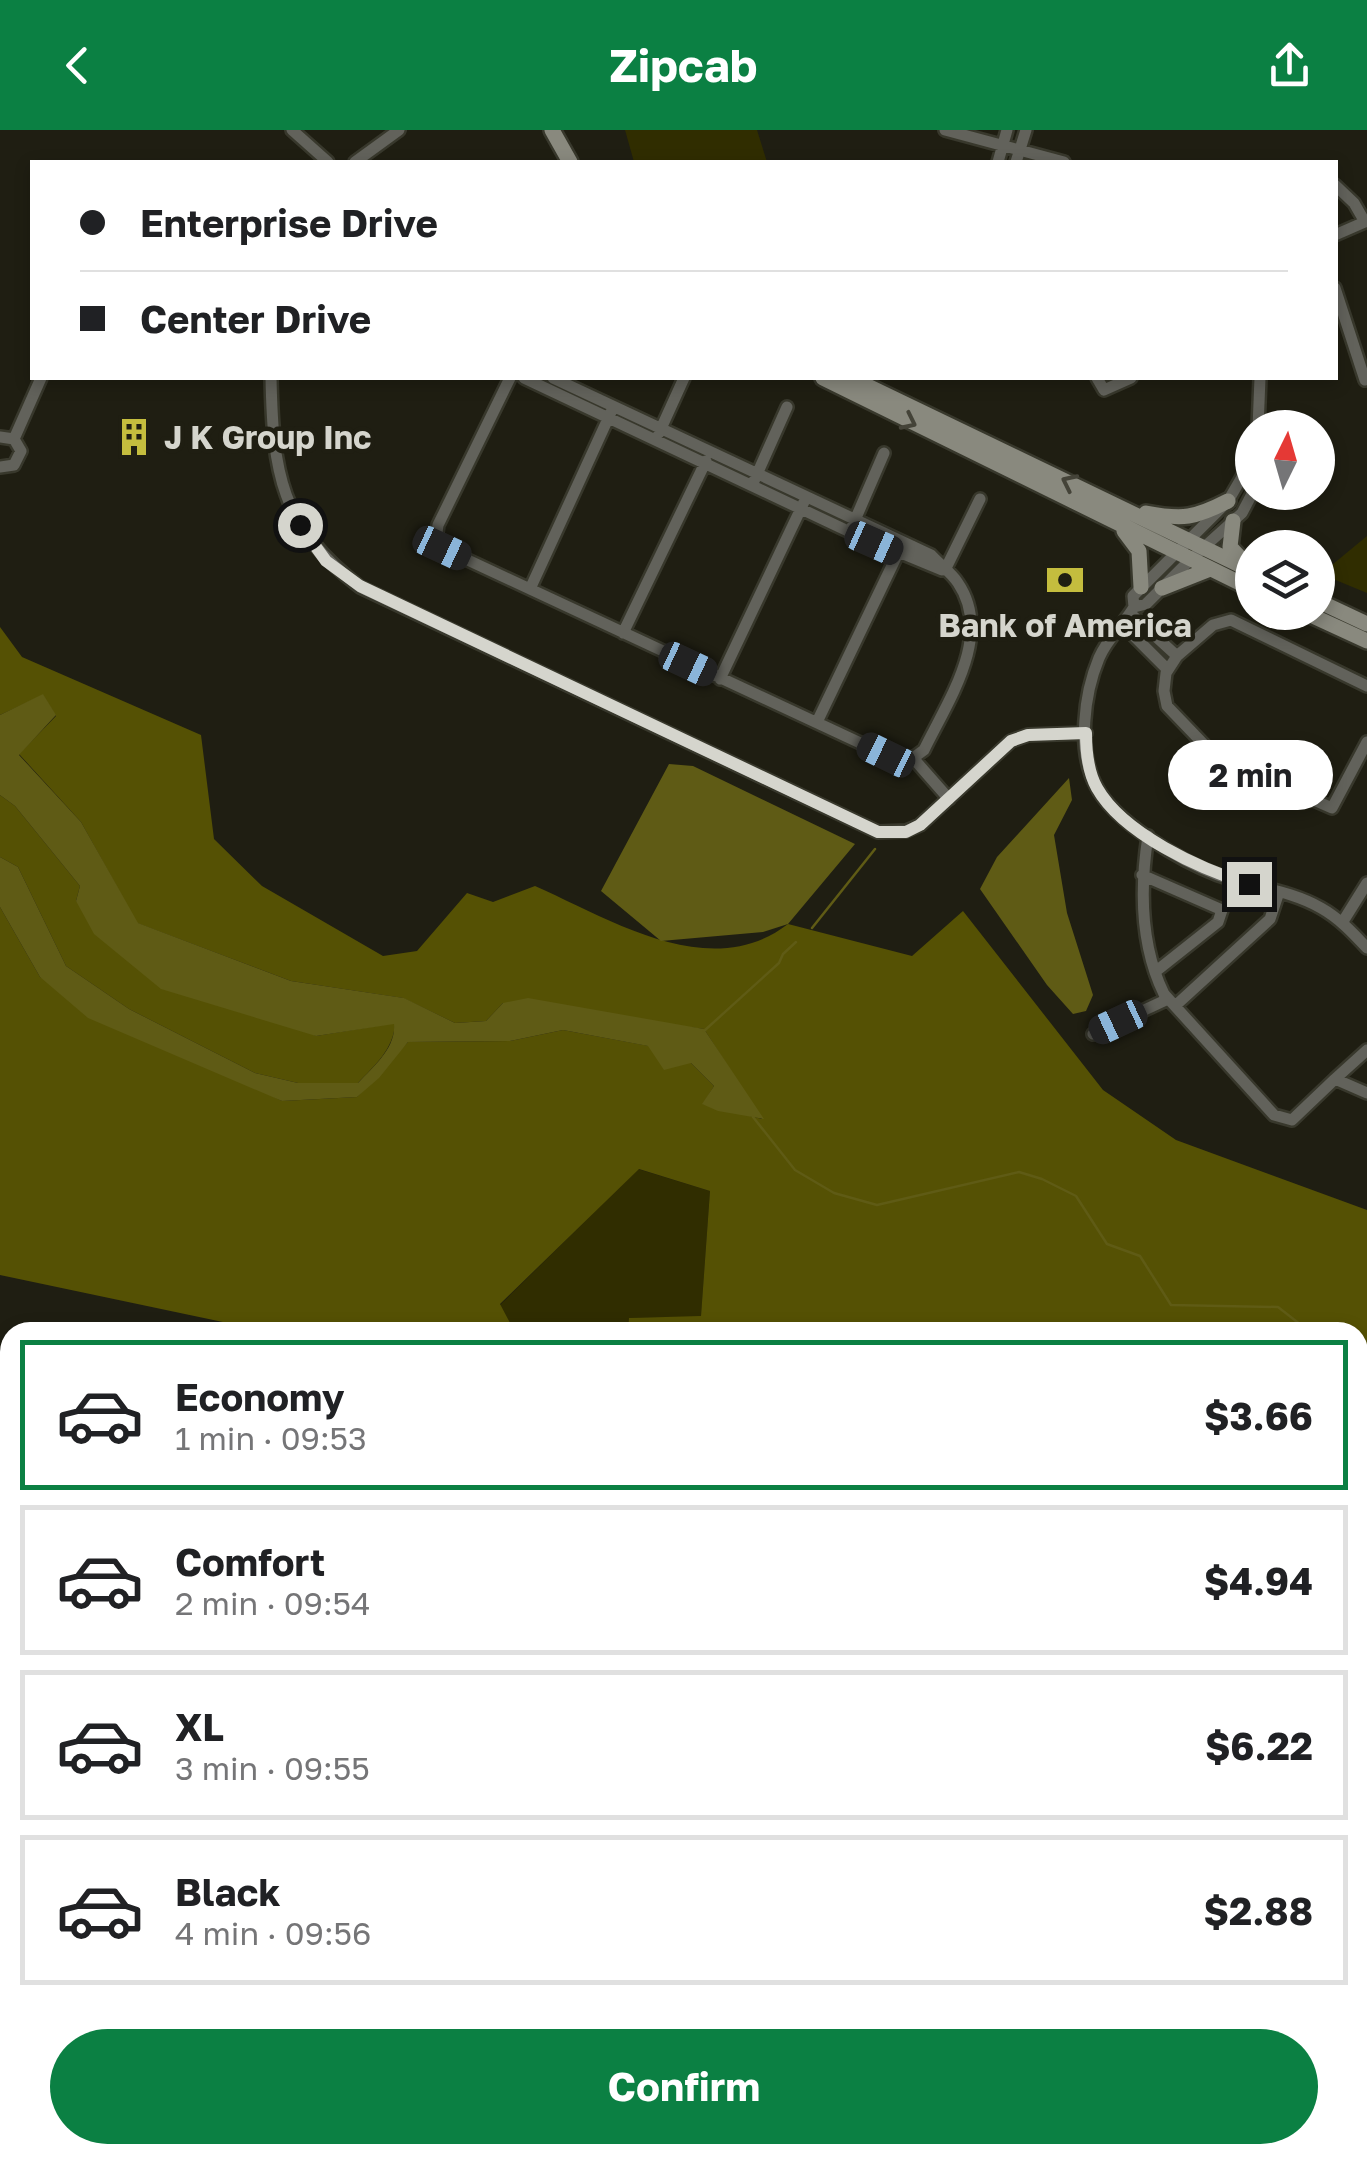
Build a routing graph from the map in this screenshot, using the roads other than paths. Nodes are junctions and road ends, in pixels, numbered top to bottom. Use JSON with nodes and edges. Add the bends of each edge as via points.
{"nodes":[{"id":1,"x":292,"y":130,"type":"edge"},
{"id":2,"x":399,"y":130,"type":"edge"},
{"id":3,"x":552,"y":130,"type":"edge"},
{"id":4,"x":945,"y":130,"type":"edge"},
{"id":5,"x":1007,"y":130,"type":"edge"},
{"id":6,"x":1026,"y":130,"type":"edge"},
{"id":7,"x":1002,"y":146,"type":"junction"},
{"id":8,"x":1018,"y":157,"type":"edge"},
{"id":9,"x":326,"y":160,"type":"edge"},
{"id":10,"x":358,"y":160,"type":"edge"},
{"id":11,"x":569,"y":160,"type":"edge"},
{"id":12,"x":998,"y":160,"type":"edge"},
{"id":13,"x":1046,"y":160,"type":"edge"},
{"id":14,"x":1338,"y":188,"type":"edge"},
{"id":15,"x":1366,"y":222,"type":"edge"},
{"id":16,"x":1338,"y":234,"type":"edge"},
{"id":17,"x":1338,"y":297,"type":"edge"},
{"id":18,"x":40,"y":380,"type":"edge"},
{"id":19,"x":271,"y":380,"type":"edge"},
{"id":20,"x":509,"y":380,"type":"edge"},
{"id":21,"x":536,"y":380,"type":"edge"},
{"id":22,"x":683,"y":380,"type":"edge"},
{"id":23,"x":827,"y":380,"type":"edge"},
{"id":24,"x":855,"y":380,"type":"edge"},
{"id":25,"x":1098,"y":380,"type":"edge"},
{"id":26,"x":1126,"y":380,"type":"edge"},
{"id":27,"x":1260,"y":380,"type":"edge"},
{"id":28,"x":1365,"y":380,"type":"edge"},
{"id":29,"x":566,"y":385,"type":"edge"},
{"id":30,"x":787,"y":407,"type":"dead end"},
{"id":31,"x":1259,"y":410,"type":"edge"},
{"id":32,"x":611,"y":412,"type":"junction"},
{"id":33,"x":658,"y":435,"type":"junction"},
{"id":34,"x":0,"y":437,"type":"edge"},
{"id":35,"x":14,"y":439,"type":"junction"},
{"id":36,"x":884,"y":453,"type":"dead end"},
{"id":37,"x":708,"y":458,"type":"junction"},
{"id":38,"x":0,"y":467,"type":"edge"},
{"id":39,"x":755,"y":480,"type":"junction"},
{"id":40,"x":1235,"y":489,"type":"edge"},
{"id":41,"x":980,"y":499,"type":"dead end"},
{"id":42,"x":1108,"y":500,"type":"junction"},
{"id":43,"x":1228,"y":501,"type":"junction"},
{"id":44,"x":804,"y":504,"type":"junction"},
{"id":45,"x":1244,"y":510,"type":"edge"},
{"id":46,"x":1109,"y":520,"type":"junction"},
{"id":47,"x":1233,"y":521,"type":"junction"},
{"id":48,"x":852,"y":527,"type":"junction"},
{"id":49,"x":900,"y":548,"type":"junction"},
{"id":50,"x":1189,"y":549,"type":"junction"},
{"id":51,"x":1235,"y":553,"type":"edge"},
{"id":52,"x":1235,"y":564,"type":"edge"},
{"id":53,"x":1210,"y":568,"type":"junction"},
{"id":54,"x":945,"y":570,"type":"junction"},
{"id":55,"x":1235,"y":580,"type":"edge"},
{"id":56,"x":1141,"y":587,"type":"junction"},
{"id":57,"x":1162,"y":588,"type":"junction"},
{"id":58,"x":530,"y":589,"type":"junction"},
{"id":59,"x":1335,"y":609,"type":"edge"},
{"id":60,"x":1129,"y":615,"type":"junction"},
{"id":61,"x":1367,"y":624,"type":"edge"},
{"id":62,"x":1335,"y":626,"type":"edge"},
{"id":63,"x":624,"y":633,"type":"junction"},
{"id":64,"x":1367,"y":641,"type":"edge"},
{"id":65,"x":1177,"y":656,"type":"junction"},
{"id":66,"x":1168,"y":670,"type":"junction"},
{"id":67,"x":720,"y":679,"type":"junction"},
{"id":68,"x":1367,"y":686,"type":"edge"},
{"id":69,"x":817,"y":722,"type":"junction"},
{"id":70,"x":1086,"y":733,"type":"junction"},
{"id":71,"x":1367,"y":742,"type":"edge"},
{"id":72,"x":912,"y":758,"type":"junction"},
{"id":73,"x":949,"y":799,"type":"junction"},
{"id":74,"x":1148,"y":836,"type":"junction"},
{"id":75,"x":1142,"y":876,"type":"junction"},
{"id":76,"x":1367,"y":883,"type":"edge"},
{"id":77,"x":1279,"y":892,"type":"junction"},
{"id":78,"x":1342,"y":923,"type":"junction"},
{"id":79,"x":1367,"y":948,"type":"edge"},
{"id":80,"x":1156,"y":972,"type":"junction"},
{"id":81,"x":1172,"y":1003,"type":"junction"},
{"id":82,"x":1093,"y":1034,"type":"dead end"},
{"id":83,"x":1367,"y":1050,"type":"edge"},
{"id":84,"x":1336,"y":1079,"type":"junction"},
{"id":85,"x":1367,"y":1092,"type":"edge"}],
"edges":[{"from":1,"to":9,"type":"street"},
{"from":2,"to":10,"type":"street"},
{"from":3,"to":11,"type":"street"},
{"from":4,"to":7,"type":"street"},
{"from":5,"to":7,"type":"street"},
{"from":6,"to":8,"type":"street"},
{"from":7,"to":8,"type":"street"},
{"from":7,"to":12,"type":"street"},
{"from":8,"to":13,"type":"street"},
{"from":14,"to":15,"type":"street"},
{"from":15,"to":16,"type":"street"},
{"from":17,"to":28,"type":"street"},
{"from":18,"to":35,"type":"street"},
{"from":19,"to":73,"type":"street","via":[[276,469],[289,503],[326,561],[360,586],[878,832],[906,832]]},
{"from":20,"to":58,"type":"street","via":[[436,540]]},
{"from":21,"to":29,"type":"street"},
{"from":22,"to":33,"type":"street"},
{"from":23,"to":46,"type":"street","one_way":true},
{"from":42,"to":24,"type":"street","one_way":true},
{"from":25,"to":26,"type":"street","via":[[1104,390]]},
{"from":27,"to":31,"type":"street"},
{"from":29,"to":32,"type":"street"},
{"from":30,"to":39,"type":"street"},
{"from":32,"to":33,"type":"street"},
{"from":32,"to":58,"type":"street"},
{"from":33,"to":37,"type":"street"},
{"from":34,"to":35,"type":"street"},
{"from":35,"to":38,"type":"street","via":[[20,456]]},
{"from":36,"to":48,"type":"street"},
{"from":37,"to":39,"type":"street"},
{"from":37,"to":63,"type":"street"},
{"from":39,"to":44,"type":"street"},
{"from":40,"to":43,"type":"street"},
{"from":41,"to":54,"type":"street"},
{"from":42,"to":43,"type":"street","via":[[1174,519]]},
{"from":42,"to":50,"type":"street"},
{"from":43,"to":50,"type":"street"},
{"from":44,"to":48,"type":"street"},
{"from":44,"to":67,"type":"street"},
{"from":45,"to":47,"type":"street"},
{"from":46,"to":50,"type":"street"},
{"from":46,"to":56,"type":"street","via":[[1129,534],[1138,551]]},
{"from":47,"to":50,"type":"street"},
{"from":47,"to":51,"type":"street"},
{"from":48,"to":49,"type":"street"},
{"from":49,"to":54,"type":"street"},
{"from":49,"to":69,"type":"street"},
{"from":50,"to":52,"type":"street"},
{"from":50,"to":53,"type":"street"},
{"from":50,"to":56,"type":"street"},
{"from":50,"to":57,"type":"street"},
{"from":53,"to":55,"type":"street"},
{"from":53,"to":57,"type":"street"},
{"from":54,"to":72,"type":"street","via":[[964,597],[972,638],[924,750]]},
{"from":56,"to":60,"type":"street"},
{"from":57,"to":60,"type":"street"},
{"from":58,"to":63,"type":"street"},
{"from":59,"to":61,"type":"street"},
{"from":60,"to":65,"type":"street"},
{"from":60,"to":66,"type":"street"},
{"from":60,"to":70,"type":"street","via":[[1097,662]]},
{"from":62,"to":64,"type":"street"},
{"from":63,"to":67,"type":"street"},
{"from":65,"to":66,"type":"street"},
{"from":65,"to":68,"type":"street","via":[[1213,625],[1231,620]]},
{"from":66,"to":71,"type":"street","via":[[1167,706],[1216,757],[1332,808]]},
{"from":67,"to":69,"type":"street"},
{"from":69,"to":72,"type":"street","via":[[886,755]]},
{"from":70,"to":73,"type":"street","via":[[1011,741]]},
{"from":70,"to":74,"type":"street","via":[[1097,788]]},
{"from":72,"to":73,"type":"street"},
{"from":74,"to":75,"type":"street"},
{"from":74,"to":77,"type":"street","via":[[1215,874]]},
{"from":75,"to":80,"type":"street"},
{"from":75,"to":80,"type":"street","via":[[1222,910],[1218,922]]},
{"from":76,"to":78,"type":"street"},
{"from":77,"to":78,"type":"street"},
{"from":77,"to":81,"type":"street","via":[[1270,919]]},
{"from":78,"to":79,"type":"street"},
{"from":80,"to":81,"type":"street"},
{"from":81,"to":82,"type":"street"},
{"from":81,"to":84,"type":"street","via":[[1282,1120],[1292,1120]]},
{"from":83,"to":84,"type":"street"},
{"from":84,"to":85,"type":"street"}]}
